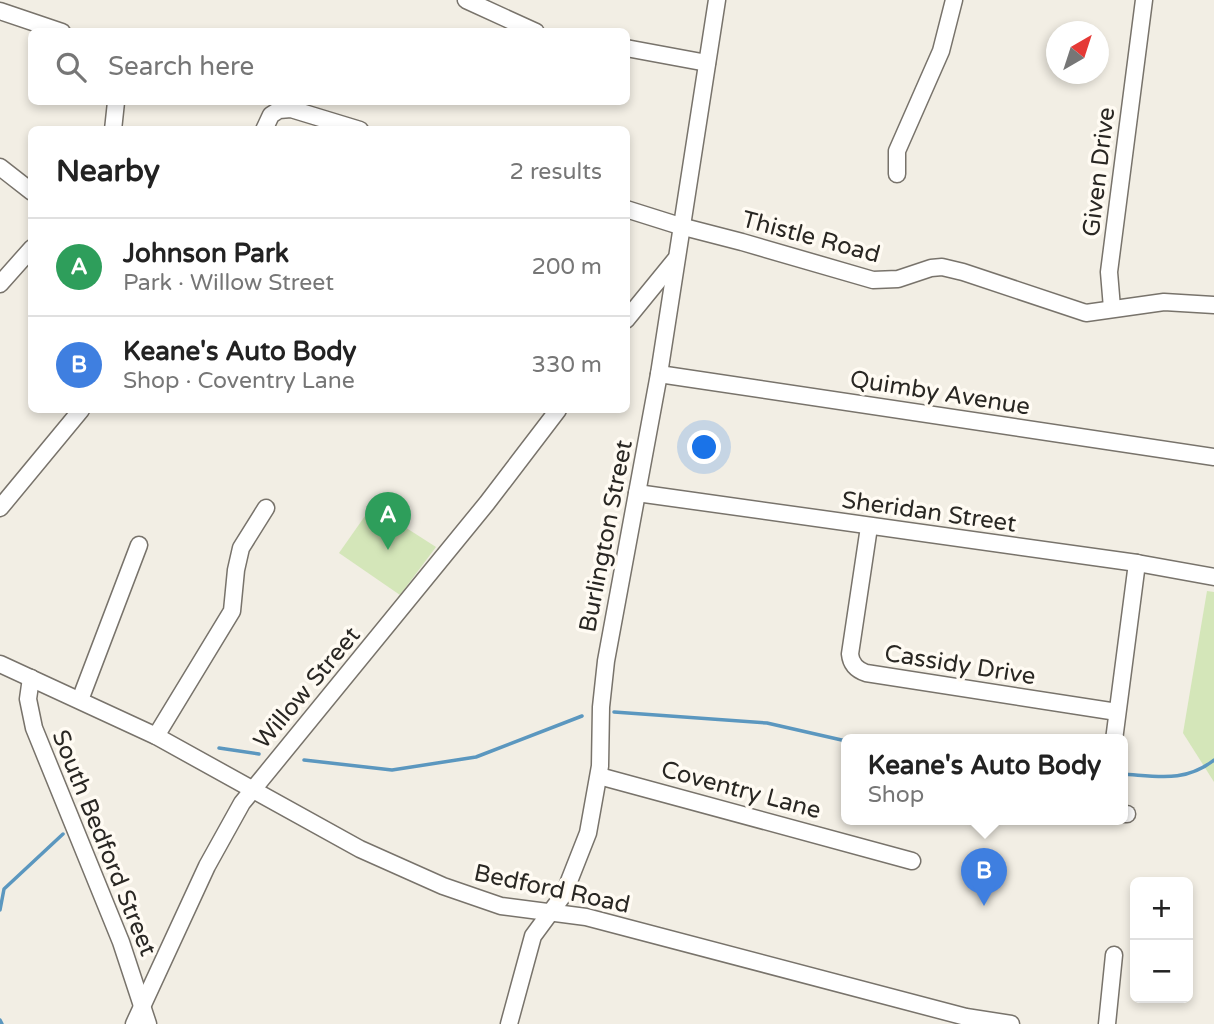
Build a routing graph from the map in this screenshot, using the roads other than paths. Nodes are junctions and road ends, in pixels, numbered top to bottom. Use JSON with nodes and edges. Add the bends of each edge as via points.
{"nodes":[{"id":1,"x":466,"y":0,"type":"edge"},
{"id":2,"x":717,"y":0,"type":"edge"},
{"id":3,"x":954,"y":0,"type":"edge"},
{"id":4,"x":1144,"y":0,"type":"edge"},
{"id":5,"x":0,"y":10,"type":"edge"},
{"id":6,"x":51,"y":28,"type":"edge"},
{"id":7,"x":527,"y":28,"type":"edge"},
{"id":8,"x":630,"y":49,"type":"edge"},
{"id":9,"x":707,"y":64,"type":"junction"},
{"id":10,"x":116,"y":105,"type":"edge"},
{"id":11,"x":113,"y":126,"type":"edge"},
{"id":12,"x":266,"y":126,"type":"edge"},
{"id":13,"x":346,"y":126,"type":"edge"},
{"id":14,"x":0,"y":167,"type":"edge"},
{"id":15,"x":897,"y":174,"type":"dead end"},
{"id":16,"x":28,"y":189,"type":"edge"},
{"id":17,"x":630,"y":210,"type":"edge"},
{"id":18,"x":680,"y":226,"type":"junction"},
{"id":19,"x":28,"y":252,"type":"edge"},
{"id":20,"x":675,"y":260,"type":"junction"},
{"id":21,"x":0,"y":284,"type":"edge"},
{"id":22,"x":1214,"y":305,"type":"edge"},
{"id":23,"x":1112,"y":308,"type":"junction"},
{"id":24,"x":630,"y":315,"type":"edge"},
{"id":25,"x":659,"y":374,"type":"junction"},
{"id":26,"x":79,"y":413,"type":"edge"},
{"id":27,"x":556,"y":413,"type":"edge"},
{"id":28,"x":1214,"y":457,"type":"edge"},
{"id":29,"x":638,"y":493,"type":"junction"},
{"id":30,"x":0,"y":508,"type":"edge"},
{"id":31,"x":266,"y":508,"type":"dead end"},
{"id":32,"x":869,"y":527,"type":"junction"},
{"id":33,"x":139,"y":545,"type":"dead end"},
{"id":34,"x":1137,"y":563,"type":"junction"},
{"id":35,"x":1214,"y":577,"type":"edge"},
{"id":36,"x":0,"y":664,"type":"edge"},
{"id":37,"x":31,"y":678,"type":"junction"},
{"id":38,"x":80,"y":700,"type":"junction"},
{"id":39,"x":1117,"y":712,"type":"junction"},
{"id":40,"x":1115,"y":734,"type":"edge"},
{"id":41,"x":156,"y":736,"type":"junction"},
{"id":42,"x":599,"y":776,"type":"junction"},
{"id":43,"x":252,"y":790,"type":"junction"},
{"id":44,"x":912,"y":861,"type":"dead end"},
{"id":45,"x":550,"y":913,"type":"junction"},
{"id":46,"x":1114,"y":955,"type":"dead end"},
{"id":47,"x":143,"y":1005,"type":"junction"},
{"id":48,"x":134,"y":1024,"type":"edge"},
{"id":49,"x":148,"y":1024,"type":"edge"},
{"id":50,"x":509,"y":1024,"type":"edge"},
{"id":51,"x":1011,"y":1024,"type":"edge"},
{"id":52,"x":1107,"y":1024,"type":"edge"}],
"edges":[{"from":1,"to":7,"type":"street"},
{"from":2,"to":9,"type":"street","name":"Burlington Street"},
{"from":3,"to":15,"type":"street","via":[[941,51],[897,151]]},
{"from":4,"to":23,"type":"street","name":"Given Drive","via":[[1109,272]]},
{"from":5,"to":6,"type":"street"},
{"from":8,"to":9,"type":"street"},
{"from":9,"to":18,"type":"street","name":"Burlington Street"},
{"from":10,"to":11,"type":"street"},
{"from":12,"to":13,"type":"street","via":[[271,115],[288,109]]},
{"from":14,"to":16,"type":"street"},
{"from":17,"to":18,"type":"street","name":"Thistle Road"},
{"from":18,"to":20,"type":"street","name":"Burlington Street"},
{"from":18,"to":23,"type":"street","name":"Thistle Road","via":[[873,280],[898,279],[942,267],[1082,312]]},
{"from":19,"to":21,"type":"street"},
{"from":20,"to":24,"type":"street"},
{"from":20,"to":25,"type":"street","name":"Burlington Street"},
{"from":22,"to":23,"type":"street","name":"Thistle Road","via":[[1164,302]]},
{"from":25,"to":28,"type":"street","name":"Quimby Avenue"},
{"from":25,"to":29,"type":"street","name":"Burlington Street"},
{"from":26,"to":30,"type":"street"},
{"from":27,"to":43,"type":"street","name":"Willow Street"},
{"from":29,"to":32,"type":"street","name":"Sheridan Street"},
{"from":29,"to":42,"type":"street","name":"Burlington Street","via":[[606,661]]},
{"from":31,"to":41,"type":"street","via":[[241,548],[231,613]]},
{"from":32,"to":34,"type":"street","name":"Sheridan Street"},
{"from":32,"to":39,"type":"street","name":"Cassidy Drive","via":[[850,654],[857,669]]},
{"from":33,"to":38,"type":"street"},
{"from":34,"to":35,"type":"street","name":"Sheridan Street"},
{"from":34,"to":39,"type":"street"},
{"from":36,"to":37,"type":"street","name":"Bedford Road"},
{"from":37,"to":38,"type":"street","name":"Bedford Road"},
{"from":37,"to":47,"type":"street","name":"South Bedford Street","via":[[28,699],[34,728]]},
{"from":38,"to":41,"type":"street","name":"Bedford Road"},
{"from":39,"to":40,"type":"street"},
{"from":41,"to":43,"type":"street","name":"Bedford Road"},
{"from":42,"to":44,"type":"street","name":"Coventry Lane"},
{"from":42,"to":45,"type":"street","name":"Burlington Street","via":[[583,847],[564,894]]},
{"from":43,"to":45,"type":"street","name":"Bedford Road","via":[[418,876],[501,905]]},
{"from":43,"to":47,"type":"street","name":"Willow Street","via":[[207,866]]},
{"from":45,"to":50,"type":"street","name":"Burlington Street","via":[[533,936]]},
{"from":45,"to":51,"type":"street","name":"Bedford Road","via":[[586,917],[966,1017]]},
{"from":46,"to":52,"type":"street"},
{"from":47,"to":48,"type":"street","name":"Willow Street"},
{"from":47,"to":49,"type":"street","name":"South Bedford Street"}]}
